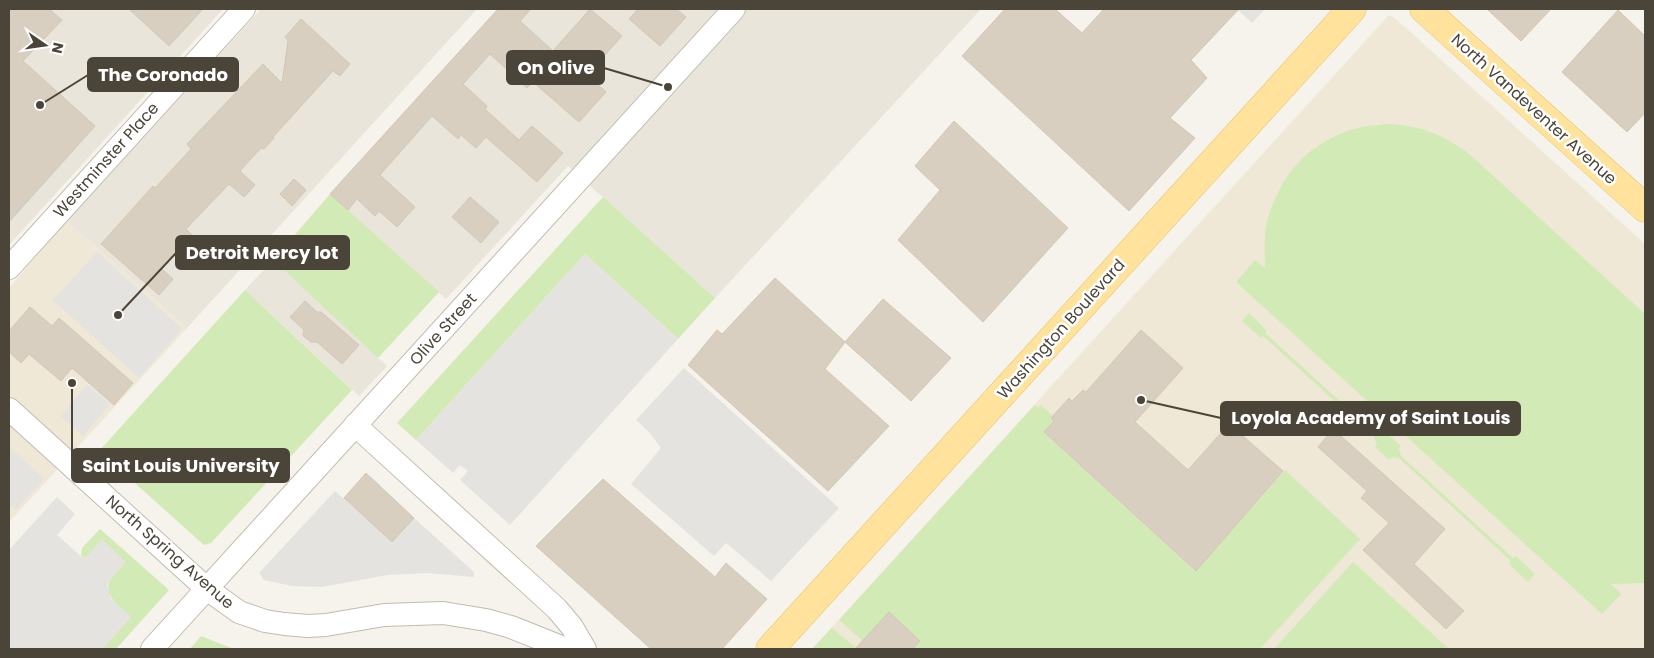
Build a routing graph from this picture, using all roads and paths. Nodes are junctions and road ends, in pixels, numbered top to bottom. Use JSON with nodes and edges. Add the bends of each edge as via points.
{"nodes":[{"id":1,"x":244,"y":9,"type":"edge"},
{"id":2,"x":734,"y":9,"type":"edge"},
{"id":3,"x":1352,"y":9,"type":"edge"},
{"id":4,"x":1424,"y":9,"type":"edge"},
{"id":5,"x":1645,"y":208,"type":"edge"},
{"id":6,"x":9,"y":268,"type":"edge"},
{"id":7,"x":9,"y":409,"type":"edge"},
{"id":8,"x":356,"y":426,"type":"junction"},
{"id":9,"x":207,"y":589,"type":"junction"},
{"id":10,"x":152,"y":649,"type":"edge"},
{"id":11,"x":566,"y":649,"type":"edge"},
{"id":12,"x":585,"y":649,"type":"edge"},
{"id":13,"x":770,"y":649,"type":"edge"}],
"edges":[{"from":1,"to":6,"type":"street","name":"Westminster Place"},
{"from":2,"to":8,"type":"street","name":"Olive Street"},
{"from":3,"to":13,"type":"main road","name":"Washington Boulevard"},
{"from":4,"to":5,"type":"main road","name":"North Vandeventer Avenue"},
{"from":7,"to":9,"type":"street","name":"North Spring Avenue"},
{"from":8,"to":9,"type":"street","name":"Olive Street"},
{"from":8,"to":12,"type":"street","via":[[557,609]]},
{"from":9,"to":10,"type":"street","name":"Olive Street"},
{"from":9,"to":11,"type":"street","name":"North Spring Avenue","via":[[239,612],[274,622],[308,626],[384,615],[443,613],[512,627]]}]}
